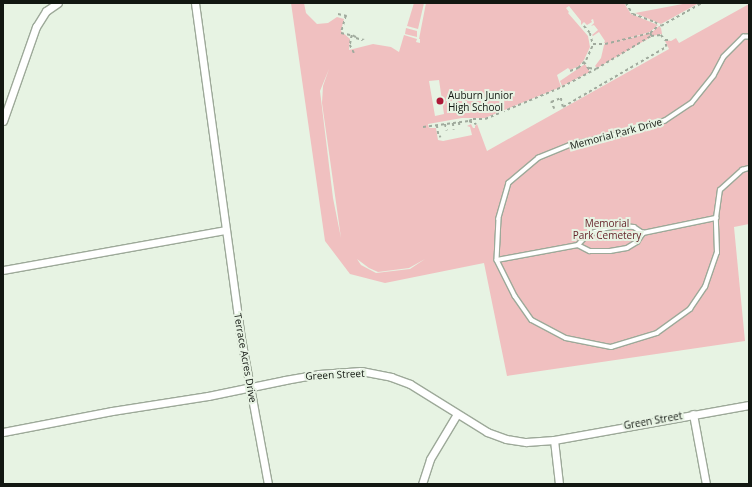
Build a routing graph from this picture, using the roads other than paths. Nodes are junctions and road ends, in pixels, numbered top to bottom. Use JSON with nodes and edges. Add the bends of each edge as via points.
{"nodes":[{"id":1,"x":58,"y":3,"type":"edge"},
{"id":2,"x":195,"y":3,"type":"edge"},
{"id":3,"x":749,"y":37,"type":"edge"},
{"id":4,"x":3,"y":121,"type":"edge"},
{"id":5,"x":749,"y":168,"type":"edge"},
{"id":6,"x":716,"y":218,"type":"junction"},
{"id":7,"x":226,"y":230,"type":"junction"},
{"id":8,"x":643,"y":233,"type":"junction"},
{"id":9,"x":578,"y":245,"type":"junction"},
{"id":10,"x":497,"y":260,"type":"junction"},
{"id":11,"x":3,"y":270,"type":"edge"},
{"id":12,"x":249,"y":388,"type":"junction"},
{"id":13,"x":749,"y":405,"type":"edge"},
{"id":14,"x":457,"y":414,"type":"junction"},
{"id":15,"x":693,"y":414,"type":"junction"},
{"id":16,"x":3,"y":432,"type":"edge"},
{"id":17,"x":554,"y":440,"type":"junction"},
{"id":18,"x":268,"y":484,"type":"edge"},
{"id":19,"x":422,"y":484,"type":"edge"},
{"id":20,"x":559,"y":484,"type":"edge"},
{"id":21,"x":706,"y":484,"type":"edge"}],
"edges":[{"from":1,"to":4,"type":"street","via":[[46,11],[36,27]]},
{"from":2,"to":7,"type":"street","name":"Terrace Acres Drive"},
{"from":3,"to":10,"type":"lane","name":"Memorial Park Drive","via":[[744,37],[724,57],[714,76],[692,103],[665,121],[571,145],[539,158],[509,183],[499,219]]},
{"from":5,"to":6,"type":"lane","name":"Memorial Park Drive","via":[[742,170],[720,190]]},
{"from":6,"to":8,"type":"lane"},
{"from":6,"to":10,"type":"lane","name":"Memorial Park Drive","via":[[717,253],[705,287],[690,309],[656,333],[611,347],[566,338],[532,320],[515,296]]},
{"from":7,"to":11,"type":"street"},
{"from":7,"to":12,"type":"street","name":"Terrace Acres Drive"},
{"from":8,"to":9,"type":"lane","via":[[634,227],[606,228],[587,235]]},
{"from":8,"to":9,"type":"lane","via":[[638,242],[627,248],[590,251]]},
{"from":9,"to":10,"type":"lane"},
{"from":12,"to":14,"type":"street","name":"Green Street","via":[[319,374],[361,372],[391,377],[410,384]]},
{"from":12,"to":16,"type":"street","name":"Green Street"},
{"from":12,"to":18,"type":"street","name":"Terrace Acres Drive"},
{"from":13,"to":15,"type":"street","name":"Green Street"},
{"from":14,"to":17,"type":"street","name":"Green Street","via":[[487,432],[506,439],[526,442]]},
{"from":14,"to":19,"type":"street","via":[[430,459]]},
{"from":15,"to":17,"type":"street","name":"Green Street"},
{"from":15,"to":21,"type":"street"},
{"from":17,"to":20,"type":"street"}]}
